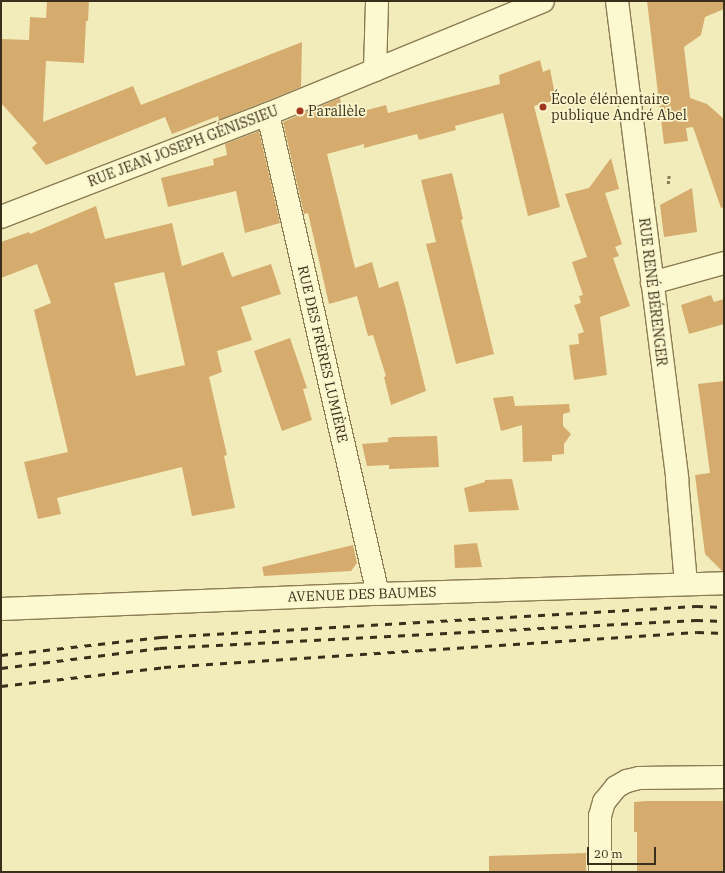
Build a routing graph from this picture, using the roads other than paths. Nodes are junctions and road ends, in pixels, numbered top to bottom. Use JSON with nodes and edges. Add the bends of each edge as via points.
{"nodes":[{"id":1,"x":377,"y":1,"type":"edge"},
{"id":2,"x":543,"y":1,"type":"edge"},
{"id":3,"x":617,"y":1,"type":"edge"},
{"id":4,"x":375,"y":70,"type":"junction"},
{"id":5,"x":268,"y":114,"type":"junction"},
{"id":6,"x":1,"y":217,"type":"edge"},
{"id":7,"x":724,"y":263,"type":"edge"},
{"id":8,"x":652,"y":284,"type":"junction"},
{"id":9,"x":686,"y":583,"type":"junction"},
{"id":10,"x":724,"y":583,"type":"edge"},
{"id":11,"x":378,"y":594,"type":"junction"},
{"id":12,"x":1,"y":609,"type":"edge"},
{"id":13,"x":724,"y":777,"type":"edge"},
{"id":14,"x":600,"y":872,"type":"edge"}],
"edges":[{"from":1,"to":4,"type":"street"},
{"from":2,"to":4,"type":"street","name":"RUE JEAN JOSEPH GÉNISSIEU"},
{"from":3,"to":8,"type":"street","name":"RUE RENÉ BÉRENGER"},
{"from":4,"to":5,"type":"street","name":"RUE JEAN JOSEPH GÉNISSIEU"},
{"from":5,"to":6,"type":"street","name":"RUE JEAN JOSEPH GÉNISSIEU"},
{"from":5,"to":11,"type":"street","name":"RUE DES FRÈRES LUMIÈRE"},
{"from":7,"to":8,"type":"street"},
{"from":8,"to":9,"type":"street","name":"RUE RENÉ BÉRENGER","via":[[677,479]]},
{"from":9,"to":10,"type":"street","name":"AVENUE DES BAUMES"},
{"from":9,"to":11,"type":"street","name":"AVENUE DES BAUMES"},
{"from":11,"to":12,"type":"street","name":"AVENUE DES BAUMES"},
{"from":13,"to":14,"type":"street","via":[[639,778],[616,787],[604,802],[600,816]]}]}
